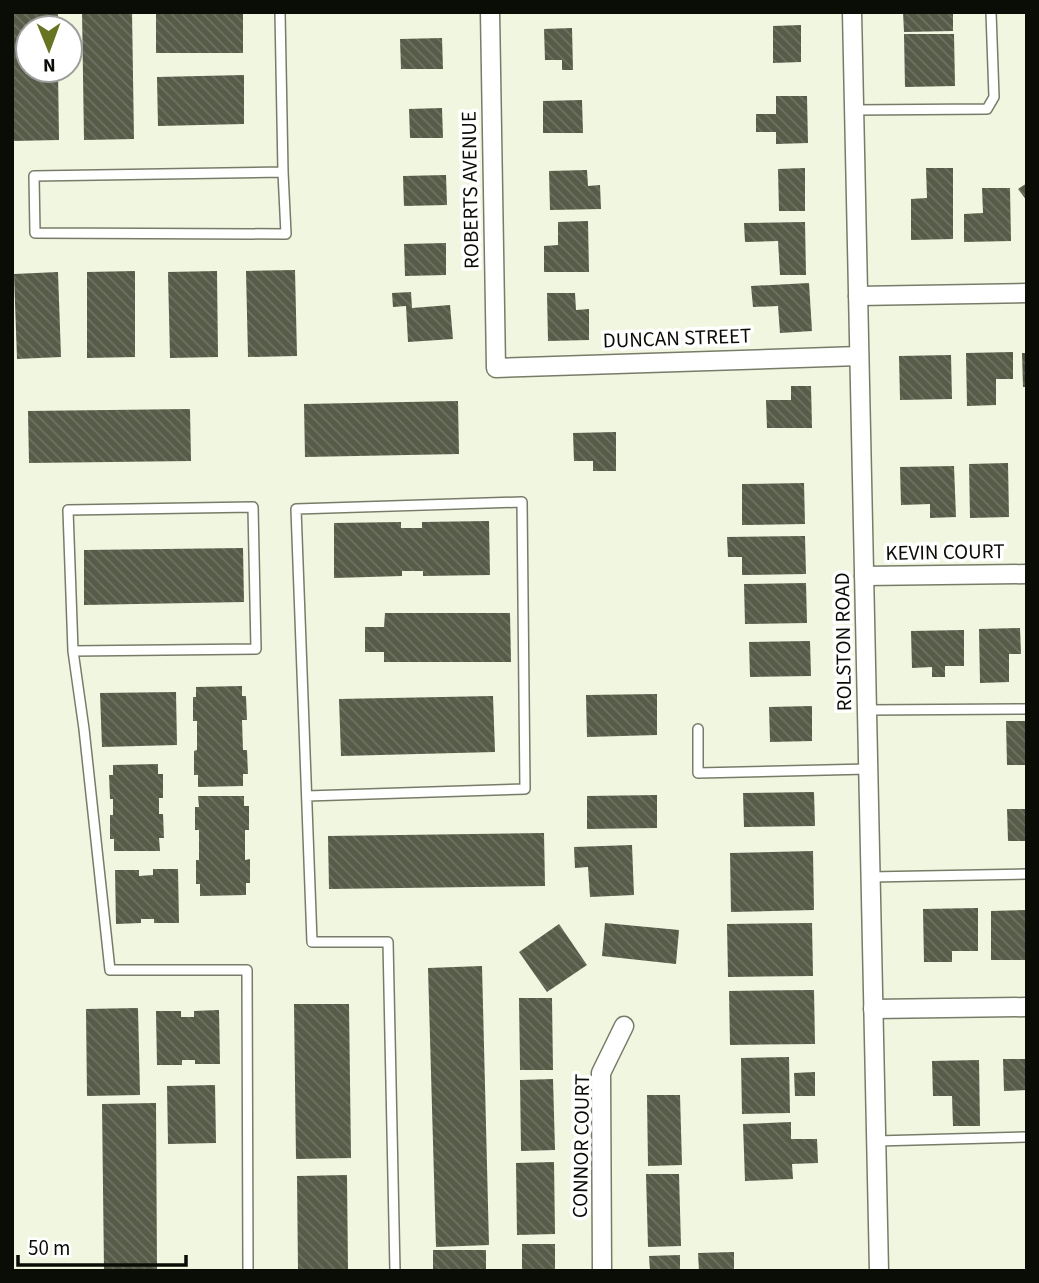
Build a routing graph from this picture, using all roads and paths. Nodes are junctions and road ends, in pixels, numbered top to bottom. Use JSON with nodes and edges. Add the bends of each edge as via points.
{"nodes":[{"id":1,"x":280,"y":12,"type":"edge"},
{"id":2,"x":490,"y":12,"type":"edge"},
{"id":3,"x":852,"y":12,"type":"edge"},
{"id":4,"x":992,"y":12,"type":"edge"},
{"id":5,"x":854,"y":110,"type":"junction"},
{"id":6,"x":283,"y":172,"type":"junction"},
{"id":7,"x":1027,"y":293,"type":"edge"},
{"id":8,"x":858,"y":296,"type":"junction"},
{"id":9,"x":859,"y":356,"type":"junction"},
{"id":10,"x":496,"y":368,"type":"joint"},
{"id":11,"x":1027,"y":574,"type":"edge"},
{"id":12,"x":864,"y":576,"type":"junction"},
{"id":13,"x":73,"y":651,"type":"junction"},
{"id":14,"x":1027,"y":709,"type":"edge"},
{"id":15,"x":867,"y":710,"type":"junction"},
{"id":16,"x":698,"y":729,"type":"dead end"},
{"id":17,"x":868,"y":769,"type":"junction"},
{"id":18,"x":307,"y":796,"type":"junction"},
{"id":19,"x":1027,"y":874,"type":"edge"},
{"id":20,"x":870,"y":877,"type":"junction"},
{"id":21,"x":1027,"y":1007,"type":"edge"},
{"id":22,"x":873,"y":1009,"type":"junction"},
{"id":23,"x":624,"y":1026,"type":"dead end"},
{"id":24,"x":1027,"y":1137,"type":"edge"},
{"id":25,"x":876,"y":1141,"type":"junction"},
{"id":26,"x":248,"y":1271,"type":"edge"},
{"id":27,"x":395,"y":1271,"type":"edge"},
{"id":28,"x":602,"y":1271,"type":"edge"},
{"id":29,"x":879,"y":1271,"type":"edge"}],
"edges":[{"from":1,"to":6,"type":"lane"},
{"from":2,"to":10,"type":"street","name":"ROBERTS AVENUE"},
{"from":3,"to":5,"type":"street","name":"ROLSTON ROAD"},
{"from":4,"to":5,"type":"lane","via":[[994,97],[987,109]]},
{"from":5,"to":8,"type":"street","name":"ROLSTON ROAD"},
{"from":6,"to":6,"type":"lane","via":[[34,176],[34,233],[286,234]]},
{"from":7,"to":8,"type":"street"},
{"from":8,"to":9,"type":"street","name":"ROLSTON ROAD"},
{"from":9,"to":10,"type":"street","name":"DUNCAN STREET"},
{"from":9,"to":12,"type":"street","name":"ROLSTON ROAD"},
{"from":11,"to":12,"type":"street","name":"KEVIN COURT"},
{"from":12,"to":15,"type":"street","name":"ROLSTON ROAD"},
{"from":13,"to":13,"type":"lane","via":[[256,649],[253,507],[68,510]]},
{"from":13,"to":26,"type":"lane","via":[[110,970],[247,970]]},
{"from":14,"to":15,"type":"lane"},
{"from":15,"to":17,"type":"street","name":"ROLSTON ROAD"},
{"from":16,"to":17,"type":"lane","via":[[698,773]]},
{"from":17,"to":20,"type":"street","name":"ROLSTON ROAD"},
{"from":18,"to":18,"type":"lane","via":[[296,509],[522,502],[524,789]]},
{"from":18,"to":27,"type":"lane","via":[[312,942],[388,942]]},
{"from":19,"to":20,"type":"lane"},
{"from":20,"to":22,"type":"street","name":"ROLSTON ROAD"},
{"from":21,"to":22,"type":"street"},
{"from":22,"to":25,"type":"street","name":"ROLSTON ROAD"},
{"from":23,"to":28,"type":"street","name":"CONNOR COURT","via":[[601,1073]]},
{"from":24,"to":25,"type":"lane"},
{"from":25,"to":29,"type":"street","name":"ROLSTON ROAD"}]}
